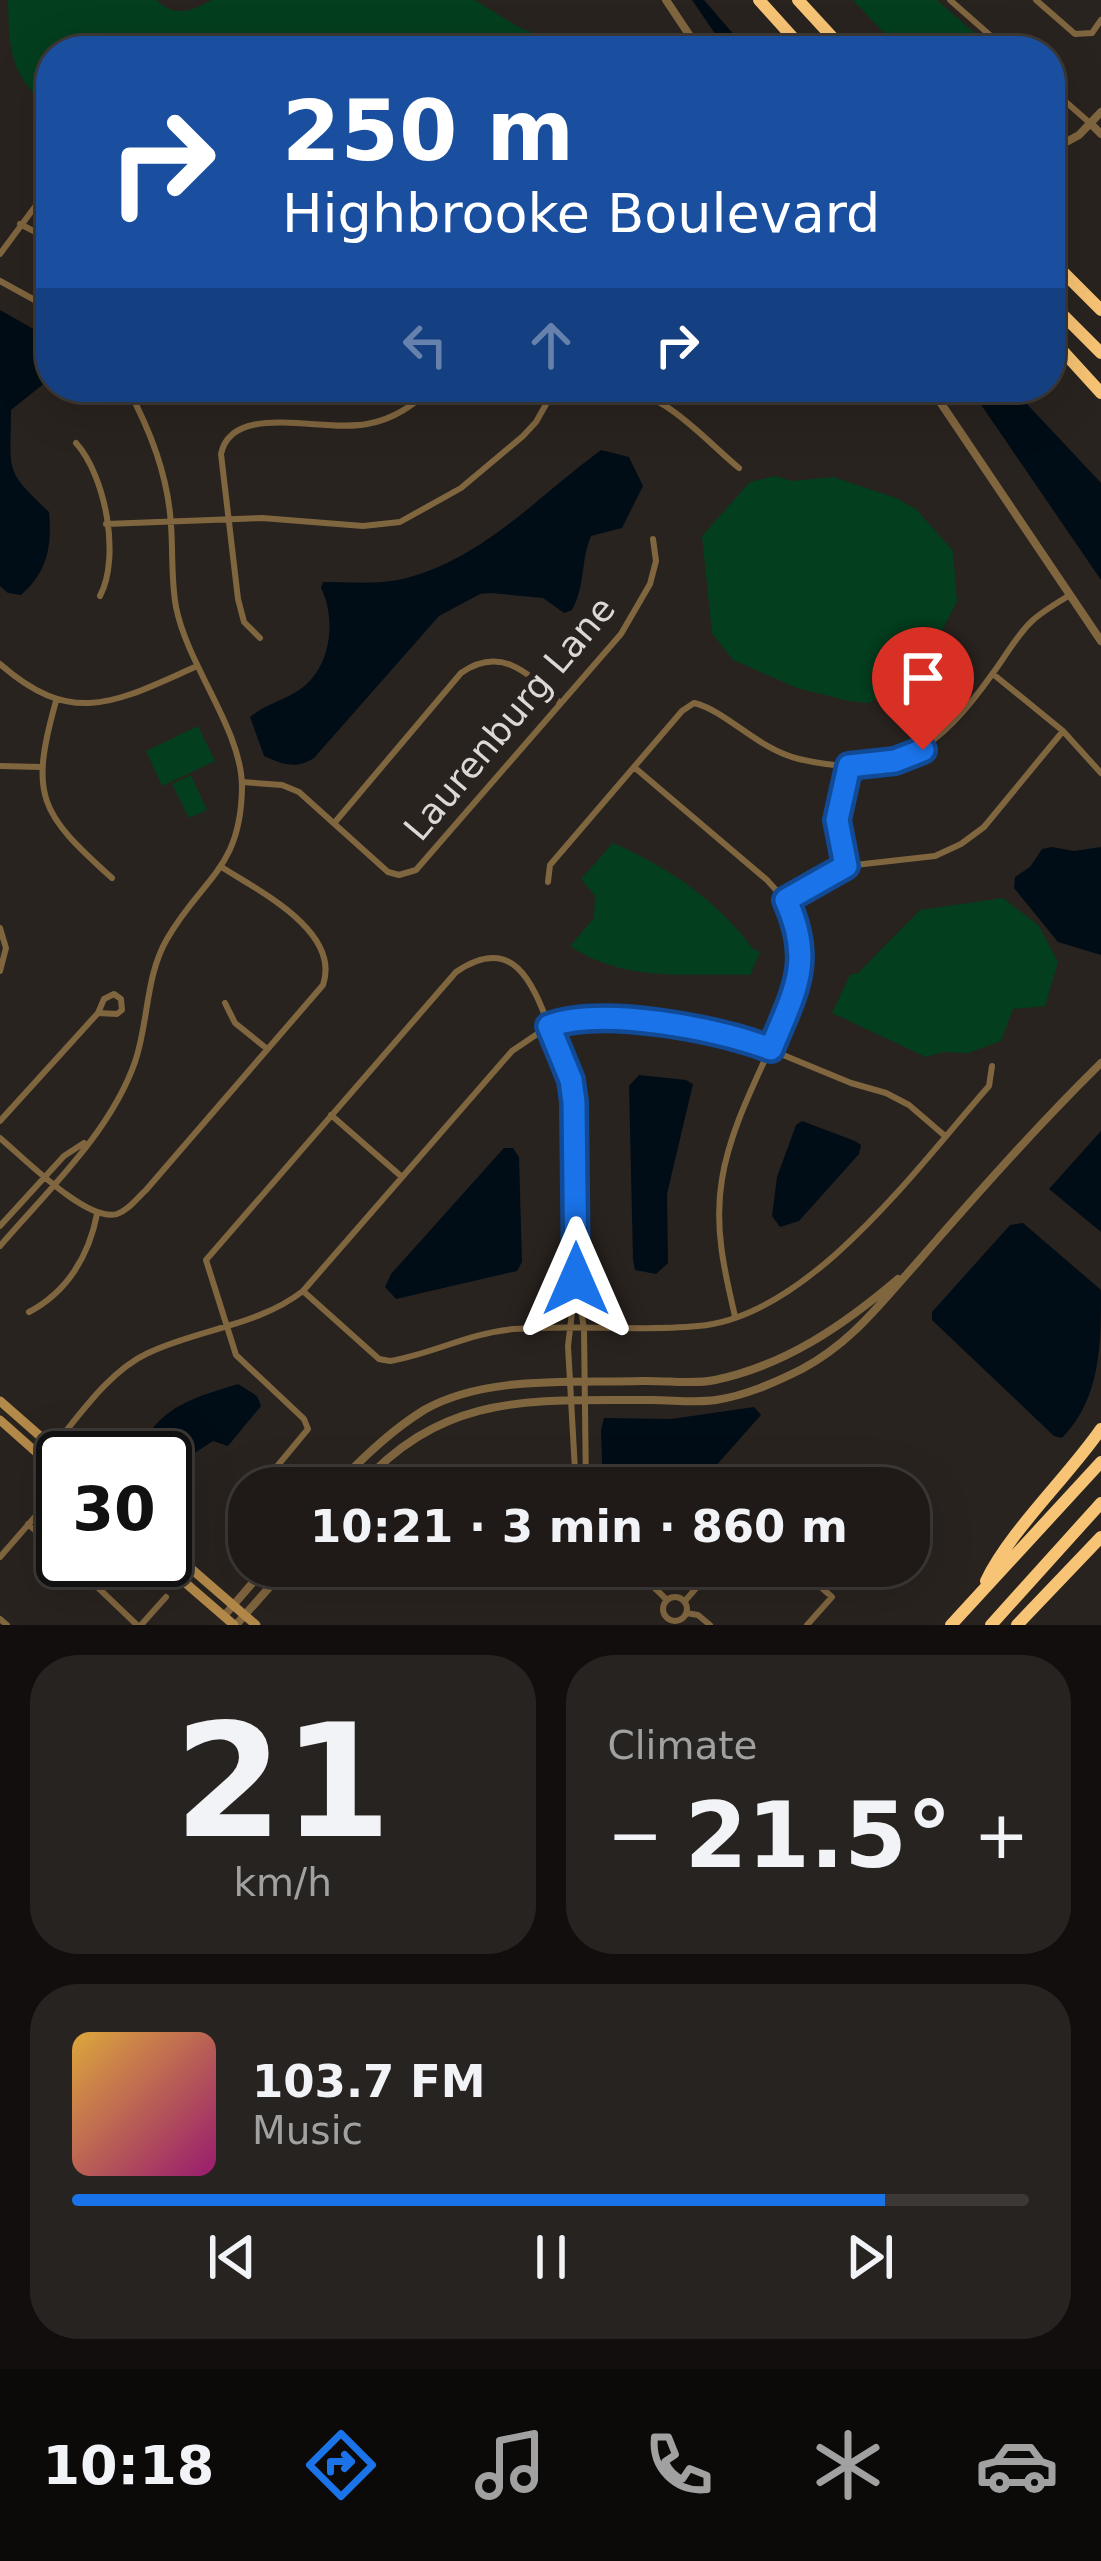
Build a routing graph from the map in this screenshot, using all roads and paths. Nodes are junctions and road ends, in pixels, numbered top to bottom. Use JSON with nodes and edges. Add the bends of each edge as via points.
{"nodes":[{"id":1,"x":665,"y":0,"type":"edge"},
{"id":2,"x":798,"y":0,"type":"edge"},
{"id":3,"x":950,"y":0,"type":"edge"},
{"id":4,"x":1036,"y":0,"type":"edge"},
{"id":5,"x":760,"y":2,"type":"edge"},
{"id":6,"x":1101,"y":20,"type":"edge"},
{"id":7,"x":690,"y":36,"type":"edge"},
{"id":8,"x":791,"y":36,"type":"edge"},
{"id":9,"x":831,"y":36,"type":"edge"},
{"id":10,"x":991,"y":36,"type":"edge"},
{"id":11,"x":1065,"y":101,"type":"edge"},
{"id":12,"x":1101,"y":112,"type":"edge"},
{"id":13,"x":1091,"y":124,"type":"junction"},
{"id":14,"x":1101,"y":134,"type":"edge"},
{"id":15,"x":1065,"y":141,"type":"edge"},
{"id":16,"x":36,"y":204,"type":"edge"},
{"id":17,"x":20,"y":224,"type":"junction"},
{"id":18,"x":36,"y":232,"type":"edge"},
{"id":19,"x":0,"y":254,"type":"edge"},
{"id":20,"x":1065,"y":274,"type":"edge"},
{"id":21,"x":0,"y":281,"type":"edge"},
{"id":22,"x":36,"y":301,"type":"edge"},
{"id":23,"x":1101,"y":310,"type":"edge"},
{"id":24,"x":1065,"y":317,"type":"edge"},
{"id":25,"x":1065,"y":349,"type":"edge"},
{"id":26,"x":1065,"y":352,"type":"edge"},
{"id":27,"x":1101,"y":353,"type":"edge"},
{"id":28,"x":1101,"y":382,"type":"edge"},
{"id":29,"x":1101,"y":393,"type":"edge"},
{"id":30,"x":134,"y":402,"type":"edge"},
{"id":31,"x":416,"y":402,"type":"edge"},
{"id":32,"x":547,"y":402,"type":"edge"},
{"id":33,"x":657,"y":402,"type":"edge"},
{"id":34,"x":940,"y":402,"type":"edge"},
{"id":35,"x":76,"y":443,"type":"dead end"},
{"id":36,"x":739,"y":468,"type":"dead end"},
{"id":37,"x":230,"y":519,"type":"junction"},
{"id":38,"x":171,"y":520,"type":"junction"},
{"id":39,"x":106,"y":524,"type":"junction"},
{"id":40,"x":653,"y":539,"type":"dead end"},
{"id":41,"x":1070,"y":595,"type":"junction"},
{"id":42,"x":100,"y":596,"type":"dead end"},
{"id":43,"x":260,"y":638,"type":"dead end"},
{"id":44,"x":1101,"y":641,"type":"edge"},
{"id":45,"x":0,"y":664,"type":"edge"},
{"id":46,"x":195,"y":667,"type":"junction"},
{"id":47,"x":993,"y":674,"type":"junction"},
{"id":48,"x":56,"y":701,"type":"junction"},
{"id":49,"x":559,"y":702,"type":"junction"},
{"id":50,"x":1063,"y":731,"type":"junction"},
{"id":51,"x":0,"y":766,"type":"edge"},
{"id":52,"x":849,"y":766,"type":"junction"},
{"id":53,"x":41,"y":767,"type":"junction"},
{"id":54,"x":634,"y":767,"type":"junction"},
{"id":55,"x":1101,"y":773,"type":"edge"},
{"id":56,"x":242,"y":782,"type":"junction"},
{"id":57,"x":336,"y":821,"type":"junction"},
{"id":58,"x":846,"y":866,"type":"junction"},
{"id":59,"x":221,"y":867,"type":"junction"},
{"id":60,"x":112,"y":878,"type":"dead end"},
{"id":61,"x":548,"y":882,"type":"dead end"},
{"id":62,"x":786,"y":900,"type":"junction"},
{"id":63,"x":0,"y":928,"type":"edge"},
{"id":64,"x":0,"y":971,"type":"edge"},
{"id":65,"x":225,"y":1003,"type":"dead end"},
{"id":66,"x":98,"y":1013,"type":"dead end"},
{"id":67,"x":549,"y":1026,"type":"junction"},
{"id":68,"x":771,"y":1049,"type":"junction"},
{"id":69,"x":267,"y":1050,"type":"junction"},
{"id":70,"x":1101,"y":1063,"type":"edge"},
{"id":71,"x":992,"y":1066,"type":"dead end"},
{"id":72,"x":331,"y":1115,"type":"junction"},
{"id":73,"x":0,"y":1120,"type":"edge"},
{"id":74,"x":945,"y":1136,"type":"junction"},
{"id":75,"x":0,"y":1138,"type":"edge"},
{"id":76,"x":87,"y":1141,"type":"junction"},
{"id":77,"x":44,"y":1176,"type":"junction"},
{"id":78,"x":402,"y":1177,"type":"junction"},
{"id":79,"x":54,"y":1184,"type":"junction"},
{"id":80,"x":97,"y":1214,"type":"junction"},
{"id":81,"x":0,"y":1226,"type":"edge"},
{"id":82,"x":0,"y":1246,"type":"edge"},
{"id":83,"x":913,"y":1267,"type":"junction"},
{"id":84,"x":576,"y":1279,"type":"junction"},
{"id":85,"x":303,"y":1291,"type":"junction"},
{"id":86,"x":29,"y":1312,"type":"dead end"},
{"id":87,"x":735,"y":1317,"type":"junction"},
{"id":88,"x":226,"y":1327,"type":"junction"},
{"id":89,"x":569,"y":1328,"type":"junction"},
{"id":90,"x":584,"y":1328,"type":"junction"},
{"id":91,"x":568,"y":1357,"type":"junction"},
{"id":92,"x":583,"y":1357,"type":"junction"},
{"id":93,"x":570,"y":1384,"type":"junction"},
{"id":94,"x":583,"y":1384,"type":"junction"},
{"id":95,"x":0,"y":1401,"type":"edge"},
{"id":96,"x":571,"y":1401,"type":"junction"},
{"id":97,"x":583,"y":1401,"type":"junction"},
{"id":98,"x":0,"y":1420,"type":"edge"},
{"id":99,"x":1101,"y":1430,"type":"edge"},
{"id":100,"x":68,"y":1431,"type":"edge"},
{"id":101,"x":36,"y":1433,"type":"edge"},
{"id":102,"x":36,"y":1452,"type":"edge"},
{"id":103,"x":1101,"y":1462,"type":"edge"},
{"id":104,"x":277,"y":1467,"type":"edge"},
{"id":105,"x":355,"y":1467,"type":"edge"},
{"id":106,"x":380,"y":1467,"type":"edge"},
{"id":107,"x":575,"y":1467,"type":"edge"},
{"id":108,"x":585,"y":1467,"type":"edge"},
{"id":109,"x":1101,"y":1503,"type":"edge"},
{"id":110,"x":36,"y":1515,"type":"edge"},
{"id":111,"x":28,"y":1524,"type":"junction"},
{"id":112,"x":36,"y":1531,"type":"edge"},
{"id":113,"x":1101,"y":1538,"type":"edge"},
{"id":114,"x":0,"y":1557,"type":"edge"},
{"id":115,"x":192,"y":1569,"type":"edge"},
{"id":116,"x":98,"y":1587,"type":"edge"},
{"id":117,"x":187,"y":1587,"type":"edge"},
{"id":118,"x":249,"y":1587,"type":"edge"},
{"id":119,"x":269,"y":1587,"type":"edge"},
{"id":120,"x":654,"y":1587,"type":"edge"},
{"id":121,"x":697,"y":1587,"type":"edge"},
{"id":122,"x":820,"y":1587,"type":"edge"},
{"id":123,"x":166,"y":1598,"type":"dead end"},
{"id":124,"x":978,"y":1598,"type":"junction"},
{"id":125,"x":667,"y":1600,"type":"junction"},
{"id":126,"x":685,"y":1601,"type":"junction"},
{"id":127,"x":233,"y":1605,"type":"junction"},
{"id":128,"x":686,"y":1612,"type":"junction"},
{"id":129,"x":244,"y":1615,"type":"junction"},
{"id":130,"x":220,"y":1620,"type":"edge"},
{"id":131,"x":670,"y":1621,"type":"edge"},
{"id":132,"x":139,"y":1625,"type":"edge"},
{"id":133,"x":235,"y":1625,"type":"edge"},
{"id":134,"x":256,"y":1625,"type":"edge"},
{"id":135,"x":660,"y":1625,"type":"edge"},
{"id":136,"x":710,"y":1625,"type":"edge"},
{"id":137,"x":808,"y":1625,"type":"edge"},
{"id":138,"x":951,"y":1625,"type":"edge"},
{"id":139,"x":991,"y":1625,"type":"edge"},
{"id":140,"x":1017,"y":1625,"type":"edge"}],
"edges":[{"from":1,"to":7,"type":"street"},
{"from":2,"to":9,"type":"highway"},
{"from":3,"to":10,"type":"street"},
{"from":4,"to":6,"type":"street","via":[[1075,34],[1091,33]]},
{"from":5,"to":8,"type":"highway"},
{"from":11,"to":13,"type":"street"},
{"from":12,"to":13,"type":"street"},
{"from":13,"to":14,"type":"street"},
{"from":13,"to":15,"type":"street"},
{"from":16,"to":17,"type":"street"},
{"from":17,"to":18,"type":"street"},
{"from":17,"to":19,"type":"street"},
{"from":20,"to":23,"type":"highway"},
{"from":21,"to":22,"type":"street"},
{"from":24,"to":27,"type":"highway"},
{"from":25,"to":28,"type":"highway"},
{"from":26,"to":29,"type":"highway"},
{"from":30,"to":38,"type":"street","via":[[157,451]]},
{"from":31,"to":37,"type":"street","via":[[367,424],[236,428],[221,454]]},
{"from":32,"to":37,"type":"street","via":[[523,436],[461,488],[400,521]]},
{"from":33,"to":36,"type":"street"},
{"from":34,"to":41,"type":"street"},
{"from":35,"to":39,"type":"street","via":[[102,487]]},
{"from":37,"to":38,"type":"street"},
{"from":37,"to":43,"type":"street","via":[[238,599],[244,622]]},
{"from":38,"to":39,"type":"street"},
{"from":38,"to":46,"type":"street","via":[[174,595]]},
{"from":39,"to":42,"type":"street","via":[[108,581]]},
{"from":40,"to":49,"type":"street","name":"Laurenburg Lane","via":[[656,562],[636,612]]},
{"from":41,"to":44,"type":"street"},
{"from":41,"to":47,"type":"street","via":[[1030,623]]},
{"from":45,"to":48,"type":"street"},
{"from":46,"to":48,"type":"street","via":[[108,702]]},
{"from":46,"to":56,"type":"street"},
{"from":47,"to":50,"type":"street"},
{"from":47,"to":52,"type":"street","via":[[923,750]]},
{"from":48,"to":53,"type":"street"},
{"from":49,"to":57,"type":"street","via":[[510,662],[474,664]]},
{"from":49,"to":57,"type":"street","name":"Laurenburg Lane","via":[[416,870],[388,872]]},
{"from":50,"to":55,"type":"street"},
{"from":50,"to":58,"type":"street","via":[[962,844],[934,856]]},
{"from":51,"to":53,"type":"street"},
{"from":52,"to":54,"type":"street","via":[[758,743],[694,703]]},
{"from":52,"to":58,"type":"street","via":[[837,820]]},
{"from":53,"to":60,"type":"street","via":[[63,834]]},
{"from":54,"to":61,"type":"street","via":[[550,865]]},
{"from":54,"to":62,"type":"street"},
{"from":56,"to":57,"type":"street","name":"Laurenburg Lane","via":[[282,784]]},
{"from":56,"to":59,"type":"street","via":[[236,841]]},
{"from":58,"to":62,"type":"street"},
{"from":59,"to":69,"type":"street","via":[[281,904],[327,959],[323,985]]},
{"from":59,"to":76,"type":"street","via":[[153,968],[135,1062]]},
{"from":62,"to":68,"type":"street","via":[[803,953]]},
{"from":63,"to":64,"type":"street"},
{"from":65,"to":69,"type":"street"},
{"from":66,"to":73,"type":"street"},
{"from":67,"to":68,"type":"street","via":[[591,1016],[732,1034]]},
{"from":67,"to":72,"type":"street","via":[[524,971],[509,961],[473,961]]},
{"from":67,"to":78,"type":"street","via":[[512,1051]]},
{"from":67,"to":84,"type":"street","via":[[574,1102]]},
{"from":68,"to":74,"type":"street","via":[[886,1093]]},
{"from":68,"to":87,"type":"street","via":[[722,1177],[720,1240]]},
{"from":69,"to":80,"type":"street","via":[[129,1207]]},
{"from":70,"to":83,"type":"street"},
{"from":71,"to":74,"type":"street","via":[[989,1086]]},
{"from":72,"to":78,"type":"street"},
{"from":72,"to":88,"type":"street","via":[[206,1260]]},
{"from":74,"to":87,"type":"street","via":[[838,1256]]},
{"from":75,"to":77,"type":"street"},
{"from":76,"to":77,"type":"street"},
{"from":76,"to":79,"type":"street"},
{"from":77,"to":79,"type":"street"},
{"from":77,"to":81,"type":"street"},
{"from":78,"to":85,"type":"street"},
{"from":79,"to":80,"type":"street"},
{"from":79,"to":82,"type":"street"},
{"from":80,"to":86,"type":"street","via":[[84,1259]]},
{"from":83,"to":94,"type":"street","via":[[808,1346],[758,1368],[710,1382]]},
{"from":83,"to":97,"type":"street","via":[[848,1340],[751,1392],[711,1401]]},
{"from":84,"to":89,"type":"street"},
{"from":84,"to":90,"type":"street"},
{"from":85,"to":88,"type":"street"},
{"from":85,"to":89,"type":"street","via":[[379,1359],[403,1359],[463,1337]]},
{"from":87,"to":90,"type":"street","via":[[703,1326]]},
{"from":88,"to":100,"type":"street","via":[[147,1353],[120,1371]]},
{"from":88,"to":104,"type":"street","via":[[236,1355],[308,1429]]},
{"from":89,"to":90,"type":"street"},
{"from":89,"to":91,"type":"street"},
{"from":90,"to":92,"type":"street"},
{"from":91,"to":92,"type":"street"},
{"from":91,"to":93,"type":"street"},
{"from":92,"to":94,"type":"street"},
{"from":93,"to":94,"type":"street"},
{"from":93,"to":96,"type":"street"},
{"from":93,"to":105,"type":"street","via":[[463,1394],[425,1409]]},
{"from":94,"to":97,"type":"street"},
{"from":95,"to":101,"type":"main road"},
{"from":96,"to":97,"type":"street"},
{"from":96,"to":106,"type":"street","via":[[510,1402],[445,1421]]},
{"from":96,"to":107,"type":"street"},
{"from":97,"to":108,"type":"street"},
{"from":98,"to":102,"type":"main road"},
{"from":99,"to":124,"type":"highway","via":[[997,1558]]},
{"from":103,"to":124,"type":"highway"},
{"from":109,"to":139,"type":"highway"},
{"from":110,"to":111,"type":"street"},
{"from":111,"to":112,"type":"street"},
{"from":111,"to":114,"type":"street"},
{"from":113,"to":140,"type":"highway"},
{"from":115,"to":127,"type":"main road"},
{"from":116,"to":132,"type":"street"},
{"from":117,"to":130,"type":"main road"},
{"from":118,"to":127,"type":"street"},
{"from":119,"to":129,"type":"street"},
{"from":120,"to":125,"type":"street"},
{"from":121,"to":126,"type":"street"},
{"from":122,"to":137,"type":"street","via":[[832,1597]]},
{"from":123,"to":132,"type":"street"},
{"from":124,"to":138,"type":"highway"},
{"from":125,"to":126,"type":"street"},
{"from":125,"to":131,"type":"street"},
{"from":126,"to":128,"type":"street"},
{"from":127,"to":129,"type":"main road"},
{"from":127,"to":130,"type":"street"},
{"from":128,"to":131,"type":"street"},
{"from":128,"to":136,"type":"street"},
{"from":129,"to":133,"type":"street"},
{"from":129,"to":134,"type":"main road"},
{"from":130,"to":133,"type":"main road"},
{"from":131,"to":135,"type":"street"}]}
